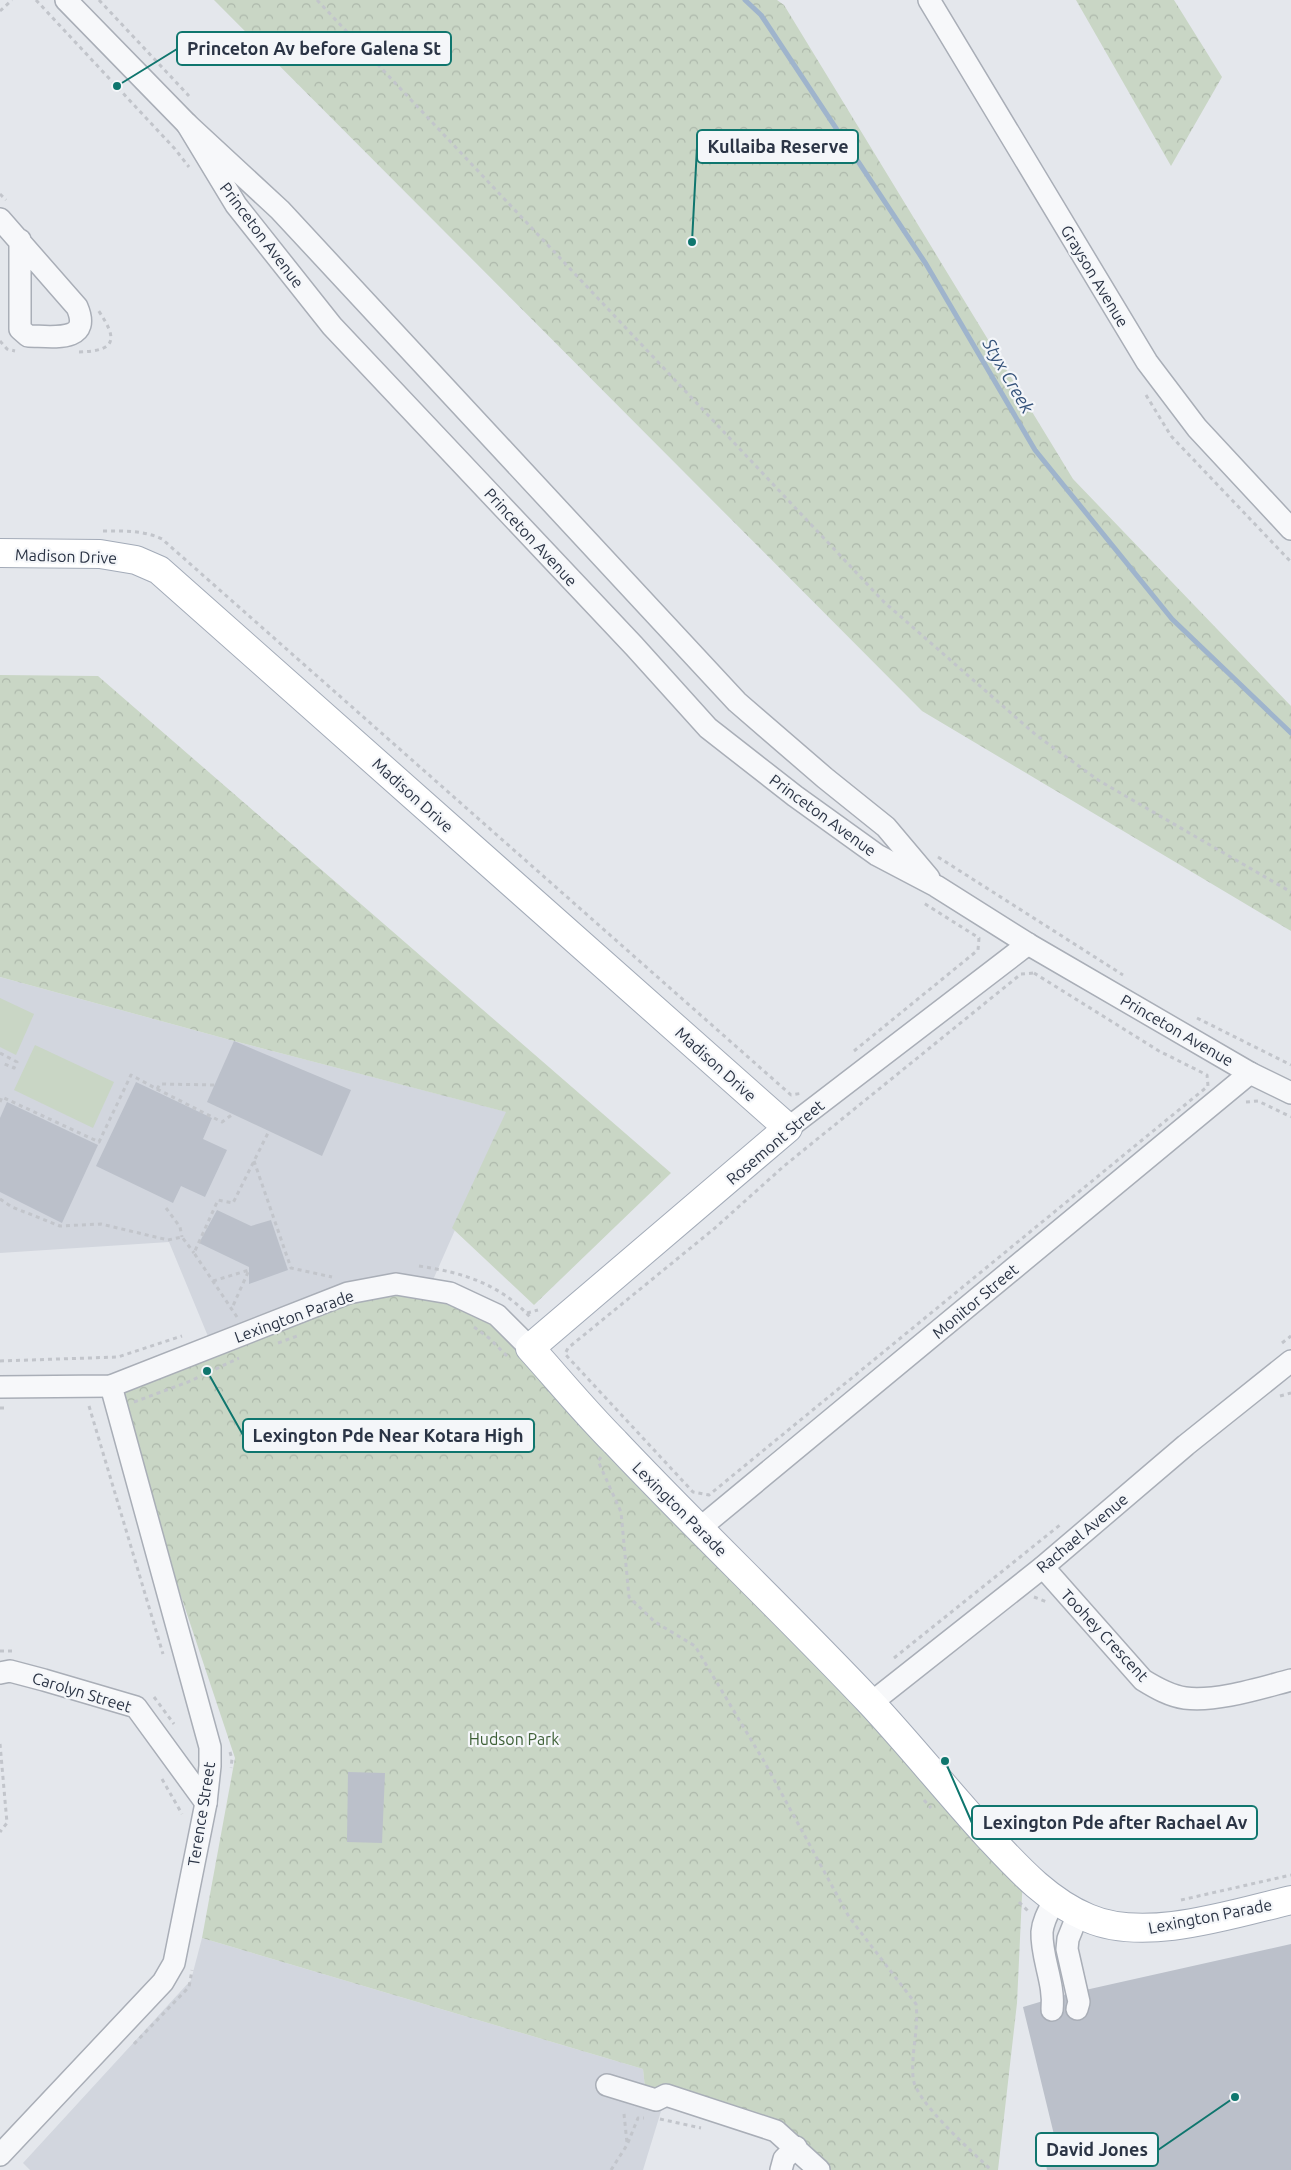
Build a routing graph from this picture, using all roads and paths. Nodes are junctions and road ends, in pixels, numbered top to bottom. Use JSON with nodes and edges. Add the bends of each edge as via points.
{"nodes":[{"id":1,"x":12,"y":0,"type":"edge"},
{"id":2,"x":36,"y":0,"type":"edge"},
{"id":3,"x":66,"y":0,"type":"edge"},
{"id":4,"x":100,"y":0,"type":"edge"},
{"id":5,"x":317,"y":0,"type":"edge"},
{"id":6,"x":929,"y":0,"type":"edge"},
{"id":7,"x":0,"y":11,"type":"edge"},
{"id":8,"x":194,"y":101,"type":"dead end"},
{"id":9,"x":187,"y":124,"type":"junction"},
{"id":10,"x":191,"y":170,"type":"dead end"},
{"id":11,"x":0,"y":219,"type":"edge"},
{"id":12,"x":20,"y":240,"type":"dead end"},
{"id":13,"x":1291,"y":529,"type":"edge"},
{"id":14,"x":94,"y":531,"type":"dead end"},
{"id":15,"x":0,"y":554,"type":"edge"},
{"id":16,"x":933,"y":853,"type":"dead end"},
{"id":17,"x":936,"y":886,"type":"junction"},
{"id":18,"x":1291,"y":892,"type":"edge"},
{"id":19,"x":921,"y":902,"type":"dead end"},
{"id":20,"x":1028,"y":944,"type":"junction"},
{"id":21,"x":1126,"y":977,"type":"dead end"},
{"id":22,"x":1190,"y":1015,"type":"dead end"},
{"id":23,"x":853,"y":1052,"type":"dead end"},
{"id":24,"x":0,"y":1053,"type":"edge"},
{"id":25,"x":2,"y":1063,"type":"dead end"},
{"id":26,"x":1291,"y":1065,"type":"edge"},
{"id":27,"x":1250,"y":1073,"type":"junction"},
{"id":28,"x":215,"y":1085,"type":"dead end"},
{"id":29,"x":157,"y":1089,"type":"junction"},
{"id":30,"x":804,"y":1092,"type":"dead end"},
{"id":31,"x":1291,"y":1093,"type":"edge"},
{"id":32,"x":0,"y":1102,"type":"edge"},
{"id":33,"x":1238,"y":1108,"type":"dead end"},
{"id":34,"x":233,"y":1114,"type":"dead end"},
{"id":35,"x":1291,"y":1117,"type":"edge"},
{"id":36,"x":788,"y":1128,"type":"junction"},
{"id":37,"x":269,"y":1131,"type":"dead end"},
{"id":38,"x":254,"y":1160,"type":"junction"},
{"id":39,"x":0,"y":1199,"type":"edge"},
{"id":40,"x":166,"y":1208,"type":"dead end"},
{"id":41,"x":182,"y":1237,"type":"junction"},
{"id":42,"x":194,"y":1253,"type":"junction"},
{"id":43,"x":332,"y":1277,"type":"dead end"},
{"id":44,"x":213,"y":1281,"type":"junction"},
{"id":45,"x":543,"y":1306,"type":"dead end"},
{"id":46,"x":231,"y":1308,"type":"junction"},
{"id":47,"x":527,"y":1314,"type":"dead end"},
{"id":48,"x":228,"y":1320,"type":"dead end"},
{"id":49,"x":470,"y":1324,"type":"dead end"},
{"id":50,"x":191,"y":1333,"type":"dead end"},
{"id":51,"x":302,"y":1334,"type":"dead end"},
{"id":52,"x":1291,"y":1336,"type":"edge"},
{"id":53,"x":277,"y":1343,"type":"dead end"},
{"id":54,"x":521,"y":1355,"type":"junction"},
{"id":55,"x":244,"y":1356,"type":"dead end"},
{"id":56,"x":1287,"y":1359,"type":"edge"},
{"id":57,"x":0,"y":1361,"type":"edge"},
{"id":58,"x":111,"y":1386,"type":"junction"},
{"id":59,"x":0,"y":1387,"type":"edge"},
{"id":60,"x":1291,"y":1393,"type":"edge"},
{"id":61,"x":1276,"y":1398,"type":"dead end"},
{"id":62,"x":89,"y":1406,"type":"dead end"},
{"id":63,"x":130,"y":1408,"type":"dead end"},
{"id":64,"x":613,"y":1441,"type":"junction"},
{"id":65,"x":702,"y":1494,"type":"joint"},
{"id":66,"x":1066,"y":1520,"type":"dead end"},
{"id":67,"x":700,"y":1528,"type":"junction"},
{"id":68,"x":1042,"y":1567,"type":"junction"},
{"id":69,"x":1030,"y":1596,"type":"dead end"},
{"id":70,"x":1052,"y":1608,"type":"dead end"},
{"id":71,"x":164,"y":1658,"type":"dead end"},
{"id":72,"x":892,"y":1660,"type":"dead end"},
{"id":73,"x":0,"y":1672,"type":"edge"},
{"id":74,"x":1291,"y":1680,"type":"edge"},
{"id":75,"x":871,"y":1704,"type":"junction"},
{"id":76,"x":0,"y":1744,"type":"edge"},
{"id":77,"x":229,"y":1749,"type":"dead end"},
{"id":78,"x":230,"y":1768,"type":"dead end"},
{"id":79,"x":158,"y":1771,"type":"dead end"},
{"id":80,"x":206,"y":1803,"type":"junction"},
{"id":81,"x":181,"y":1821,"type":"dead end"},
{"id":82,"x":0,"y":1832,"type":"edge"},
{"id":83,"x":1291,"y":1875,"type":"edge"},
{"id":84,"x":1055,"y":1899,"type":"junction"},
{"id":85,"x":1291,"y":1900,"type":"edge"},
{"id":86,"x":1179,"y":1901,"type":"dead end"},
{"id":87,"x":1078,"y":1914,"type":"junction"},
{"id":88,"x":193,"y":1968,"type":"dead end"},
{"id":89,"x":1077,"y":2009,"type":"dead end"},
{"id":90,"x":1052,"y":2010,"type":"dead end"},
{"id":91,"x":128,"y":2050,"type":"dead end"},
{"id":92,"x":607,"y":2085,"type":"dead end"},
{"id":93,"x":624,"y":2114,"type":"dead end"},
{"id":94,"x":650,"y":2117,"type":"dead end"},
{"id":95,"x":658,"y":2118,"type":"dead end"},
{"id":96,"x":704,"y":2129,"type":"dead end"},
{"id":97,"x":628,"y":2145,"type":"junction"},
{"id":98,"x":796,"y":2147,"type":"junction"},
{"id":99,"x":0,"y":2155,"type":"edge"},
{"id":100,"x":611,"y":2170,"type":"edge"},
{"id":101,"x":781,"y":2170,"type":"edge"},
{"id":102,"x":819,"y":2170,"type":"edge"},
{"id":103,"x":991,"y":2170,"type":"edge"}],
"edges":[{"from":1,"to":7,"type":"path"},
{"from":2,"to":10,"type":"path"},
{"from":3,"to":9,"type":"street","name":"Princeton Avenue"},
{"from":4,"to":8,"type":"path"},
{"from":5,"to":18,"type":"path","via":[[884,602],[1036,735],[1098,780]]},
{"from":6,"to":13,"type":"street","name":"Grayson Avenue","via":[[1147,362],[1198,428]]},
{"from":9,"to":17,"type":"street","name":"Princeton Avenue","via":[[280,210],[737,702],[886,827]]},
{"from":9,"to":17,"type":"street","name":"Princeton Avenue","via":[[236,205],[332,326],[708,728],[794,796],[877,855]]},
{"from":11,"to":12,"type":"street"},
{"from":14,"to":30,"type":"path","via":[[132,531],[162,540],[791,1095]]},
{"from":15,"to":36,"type":"main road","name":"Madison Drive","via":[[100,554],[136,560],[159,570]]},
{"from":16,"to":21,"type":"path"},
{"from":17,"to":20,"type":"street","name":"Princeton Avenue"},
{"from":19,"to":23,"type":"path","via":[[979,938],[978,950]]},
{"from":20,"to":27,"type":"street","name":"Princeton Avenue"},
{"from":20,"to":36,"type":"street","name":"Rosemont Street"},
{"from":22,"to":26,"type":"path"},
{"from":24,"to":25,"type":"path","via":[[17,1062],[14,1068]]},
{"from":27,"to":31,"type":"street","name":"Princeton Avenue"},
{"from":27,"to":67,"type":"street","name":"Monitor Street"},
{"from":28,"to":29,"type":"path","via":[[160,1084]]},
{"from":29,"to":32,"type":"path","via":[[131,1075],[99,1142],[2,1097]]},
{"from":29,"to":34,"type":"path","via":[[222,1122]]},
{"from":33,"to":35,"type":"path","via":[[1246,1102],[1258,1101]]},
{"from":36,"to":54,"type":"main road","name":"Rosemont Street"},
{"from":37,"to":38,"type":"path"},
{"from":38,"to":42,"type":"path","via":[[233,1203],[218,1200]]},
{"from":38,"to":43,"type":"path","via":[[291,1268]]},
{"from":39,"to":41,"type":"path","via":[[60,1226],[102,1224],[168,1240]]},
{"from":40,"to":41,"type":"path","via":[[180,1227]]},
{"from":41,"to":42,"type":"path"},
{"from":42,"to":44,"type":"path"},
{"from":44,"to":46,"type":"path"},
{"from":44,"to":46,"type":"path","via":[[249,1270]]},
{"from":45,"to":47,"type":"path"},
{"from":46,"to":48,"type":"path","via":[[237,1317]]},
{"from":49,"to":54,"type":"path"},
{"from":50,"to":57,"type":"path","via":[[118,1357]]},
{"from":51,"to":53,"type":"path"},
{"from":52,"to":56,"type":"path"},
{"from":54,"to":58,"type":"street","name":"Lexington Parade","via":[[497,1315],[450,1293],[396,1284],[348,1293]]},
{"from":54,"to":64,"type":"main road","name":"Lexington Parade"},
{"from":55,"to":63,"type":"path","via":[[188,1382],[133,1402]]},
{"from":56,"to":68,"type":"street","name":"Rachael Avenue"},
{"from":58,"to":59,"type":"street","name":"Lexington Parade"},
{"from":58,"to":80,"type":"street","name":"Terence Street","via":[[210,1747]]},
{"from":60,"to":61,"type":"path"},
{"from":62,"to":71,"type":"path"},
{"from":64,"to":67,"type":"main road","name":"Lexington Parade"},
{"from":64,"to":103,"type":"path","via":[[598,1461],[621,1512],[629,1597],[655,1622],[695,1646],[765,1763],[849,1917],[916,2004],[918,2020],[912,2078],[923,2102]]},
{"from":65,"to":65,"type":"path","via":[[709,1495],[1208,1086],[1207,1075],[1158,1051],[1034,973],[1021,974],[784,1166],[715,1228],[568,1348],[565,1354],[694,1492]]},
{"from":66,"to":72,"type":"path"},
{"from":67,"to":75,"type":"main road","name":"Lexington Parade"},
{"from":68,"to":74,"type":"street","name":"Toohey Crescent","via":[[1143,1680],[1163,1692],[1185,1698],[1211,1698]]},
{"from":68,"to":75,"type":"street","name":"Rachael Avenue"},
{"from":69,"to":70,"type":"path","via":[[1046,1600]]},
{"from":73,"to":80,"type":"street","name":"Carolyn Street","via":[[10,1671],[136,1707]]},
{"from":75,"to":84,"type":"main road","name":"Lexington Parade","via":[[1023,1874]]},
{"from":76,"to":82,"type":"path","via":[[7,1823]]},
{"from":77,"to":78,"type":"path"},
{"from":79,"to":81,"type":"path","via":[[183,1812]]},
{"from":80,"to":99,"type":"street","name":"Terence Street","via":[[174,1963],[163,1982]]},
{"from":83,"to":86,"type":"path"},
{"from":84,"to":87,"type":"main road","name":"Lexington Parade"},
{"from":84,"to":90,"type":"street","via":[[1042,1931],[1054,1997]]},
{"from":85,"to":87,"type":"main road","name":"Lexington Parade","via":[[1168,1926],[1140,1928],[1116,1926]]},
{"from":87,"to":89,"type":"street","via":[[1066,1948],[1079,2002]]},
{"from":88,"to":91,"type":"path","via":[[190,1987]]},
{"from":92,"to":98,"type":"street","via":[[656,2100],[666,2095],[776,2131]]},
{"from":93,"to":97,"type":"path"},
{"from":94,"to":97,"type":"path","via":[[638,2118]]},
{"from":95,"to":96,"type":"path"},
{"from":97,"to":100,"type":"path"},
{"from":98,"to":101,"type":"street","via":[[784,2159]]},
{"from":98,"to":102,"type":"street"}]}
